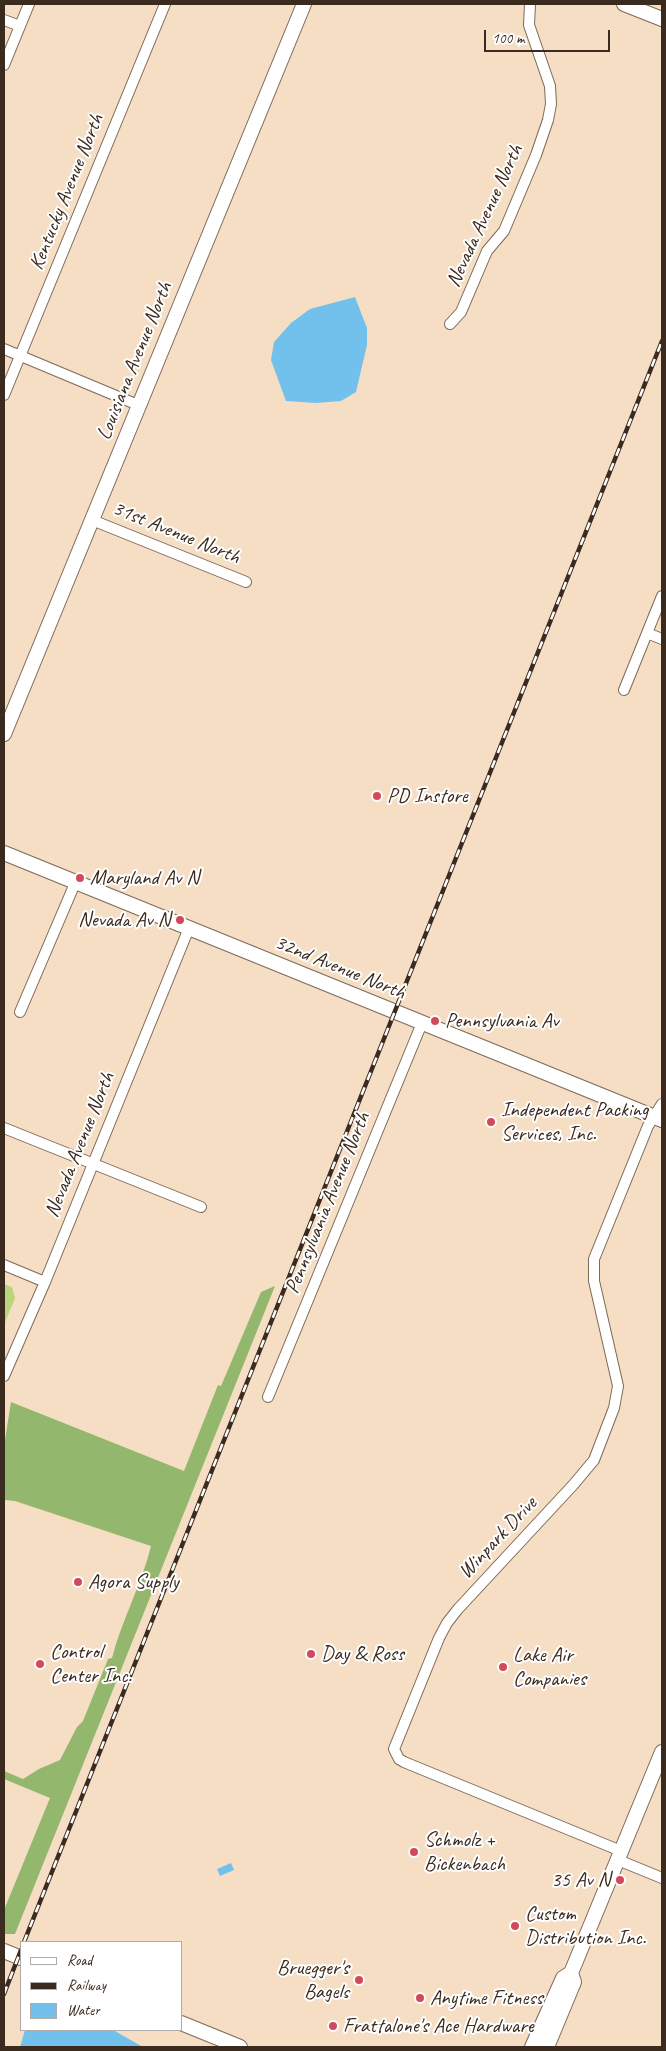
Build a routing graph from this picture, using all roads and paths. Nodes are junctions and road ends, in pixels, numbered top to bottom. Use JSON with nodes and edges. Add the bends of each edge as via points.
{"nodes":[{"id":1,"x":29,"y":4,"type":"edge"},
{"id":2,"x":165,"y":4,"type":"edge"},
{"id":3,"x":304,"y":4,"type":"edge"},
{"id":4,"x":530,"y":4,"type":"edge"},
{"id":5,"x":624,"y":4,"type":"edge"},
{"id":6,"x":662,"y":19,"type":"edge"},
{"id":7,"x":4,"y":20,"type":"edge"},
{"id":8,"x":20,"y":26,"type":"junction"},
{"id":9,"x":4,"y":65,"type":"edge"},
{"id":10,"x":450,"y":324,"type":"dead end"},
{"id":11,"x":4,"y":349,"type":"edge"},
{"id":12,"x":20,"y":356,"type":"junction"},
{"id":13,"x":4,"y":395,"type":"edge"},
{"id":14,"x":138,"y":405,"type":"junction"},
{"id":15,"x":92,"y":520,"type":"junction"},
{"id":16,"x":246,"y":582,"type":"dead end"},
{"id":17,"x":662,"y":596,"type":"edge"},
{"id":18,"x":647,"y":633,"type":"junction"},
{"id":19,"x":662,"y":639,"type":"edge"},
{"id":20,"x":624,"y":690,"type":"dead end"},
{"id":21,"x":4,"y":734,"type":"edge"},
{"id":22,"x":4,"y":853,"type":"edge"},
{"id":23,"x":76,"y":881,"type":"junction"},
{"id":24,"x":189,"y":928,"type":"junction"},
{"id":25,"x":20,"y":1012,"type":"dead end"},
{"id":26,"x":422,"y":1023,"type":"junction"},
{"id":27,"x":662,"y":1104,"type":"edge"},
{"id":28,"x":658,"y":1118,"type":"edge"},
{"id":29,"x":4,"y":1128,"type":"edge"},
{"id":30,"x":92,"y":1164,"type":"junction"},
{"id":31,"x":201,"y":1207,"type":"dead end"},
{"id":32,"x":4,"y":1265,"type":"edge"},
{"id":33,"x":45,"y":1282,"type":"junction"},
{"id":34,"x":4,"y":1376,"type":"edge"},
{"id":35,"x":268,"y":1398,"type":"dead end"},
{"id":36,"x":662,"y":1752,"type":"edge"},
{"id":37,"x":620,"y":1856,"type":"junction"},
{"id":38,"x":662,"y":1878,"type":"edge"},
{"id":39,"x":4,"y":1951,"type":"edge"},
{"id":40,"x":20,"y":1958,"type":"edge"},
{"id":41,"x":571,"y":1974,"type":"junction"},
{"id":42,"x":182,"y":2023,"type":"edge"},
{"id":43,"x":240,"y":2047,"type":"edge"},
{"id":44,"x":532,"y":2047,"type":"edge"},
{"id":45,"x":547,"y":2047,"type":"edge"}],
"edges":[{"from":1,"to":8,"type":"street"},
{"from":2,"to":12,"type":"street","name":"Kentucky Avenue North"},
{"from":3,"to":14,"type":"street","name":"Louisiana Avenue North"},
{"from":4,"to":10,"type":"street","name":"Nevada Avenue North","via":[[529,25],[550,86],[548,120],[504,230],[487,251],[461,312]]},
{"from":5,"to":6,"type":"street"},
{"from":7,"to":8,"type":"street"},
{"from":8,"to":9,"type":"street"},
{"from":11,"to":12,"type":"street"},
{"from":12,"to":13,"type":"street","name":"Kentucky Avenue North"},
{"from":12,"to":14,"type":"street"},
{"from":14,"to":15,"type":"street","name":"Louisiana Avenue North"},
{"from":15,"to":16,"type":"street","name":"31st Avenue North"},
{"from":15,"to":21,"type":"street","name":"Louisiana Avenue North"},
{"from":17,"to":18,"type":"street"},
{"from":18,"to":19,"type":"street"},
{"from":18,"to":20,"type":"street"},
{"from":22,"to":23,"type":"street","name":"32nd Avenue North"},
{"from":23,"to":24,"type":"street","name":"32nd Avenue North"},
{"from":23,"to":25,"type":"street"},
{"from":24,"to":26,"type":"street","name":"32nd Avenue North"},
{"from":24,"to":30,"type":"street","name":"Nevada Avenue North"},
{"from":26,"to":28,"type":"street","name":"32nd Avenue North"},
{"from":26,"to":35,"type":"street","name":"Pennsylvania Avenue North"},
{"from":27,"to":28,"type":"street"},
{"from":28,"to":37,"type":"street","name":"Winpark Drive","via":[[648,1126],[594,1259],[594,1281],[618,1386],[614,1408],[594,1460],[447,1623],[394,1749],[404,1762]]},
{"from":29,"to":30,"type":"street"},
{"from":30,"to":31,"type":"street"},
{"from":30,"to":33,"type":"street","name":"Nevada Avenue North"},
{"from":32,"to":33,"type":"street"},
{"from":33,"to":34,"type":"street","name":"Nevada Avenue North"},
{"from":36,"to":37,"type":"street"},
{"from":37,"to":38,"type":"street"},
{"from":37,"to":41,"type":"street"},
{"from":39,"to":40,"type":"street"},
{"from":41,"to":44,"type":"street","via":[[563,1978]]},
{"from":41,"to":45,"type":"street","via":[[574,1982]]},
{"from":42,"to":43,"type":"street"}]}
